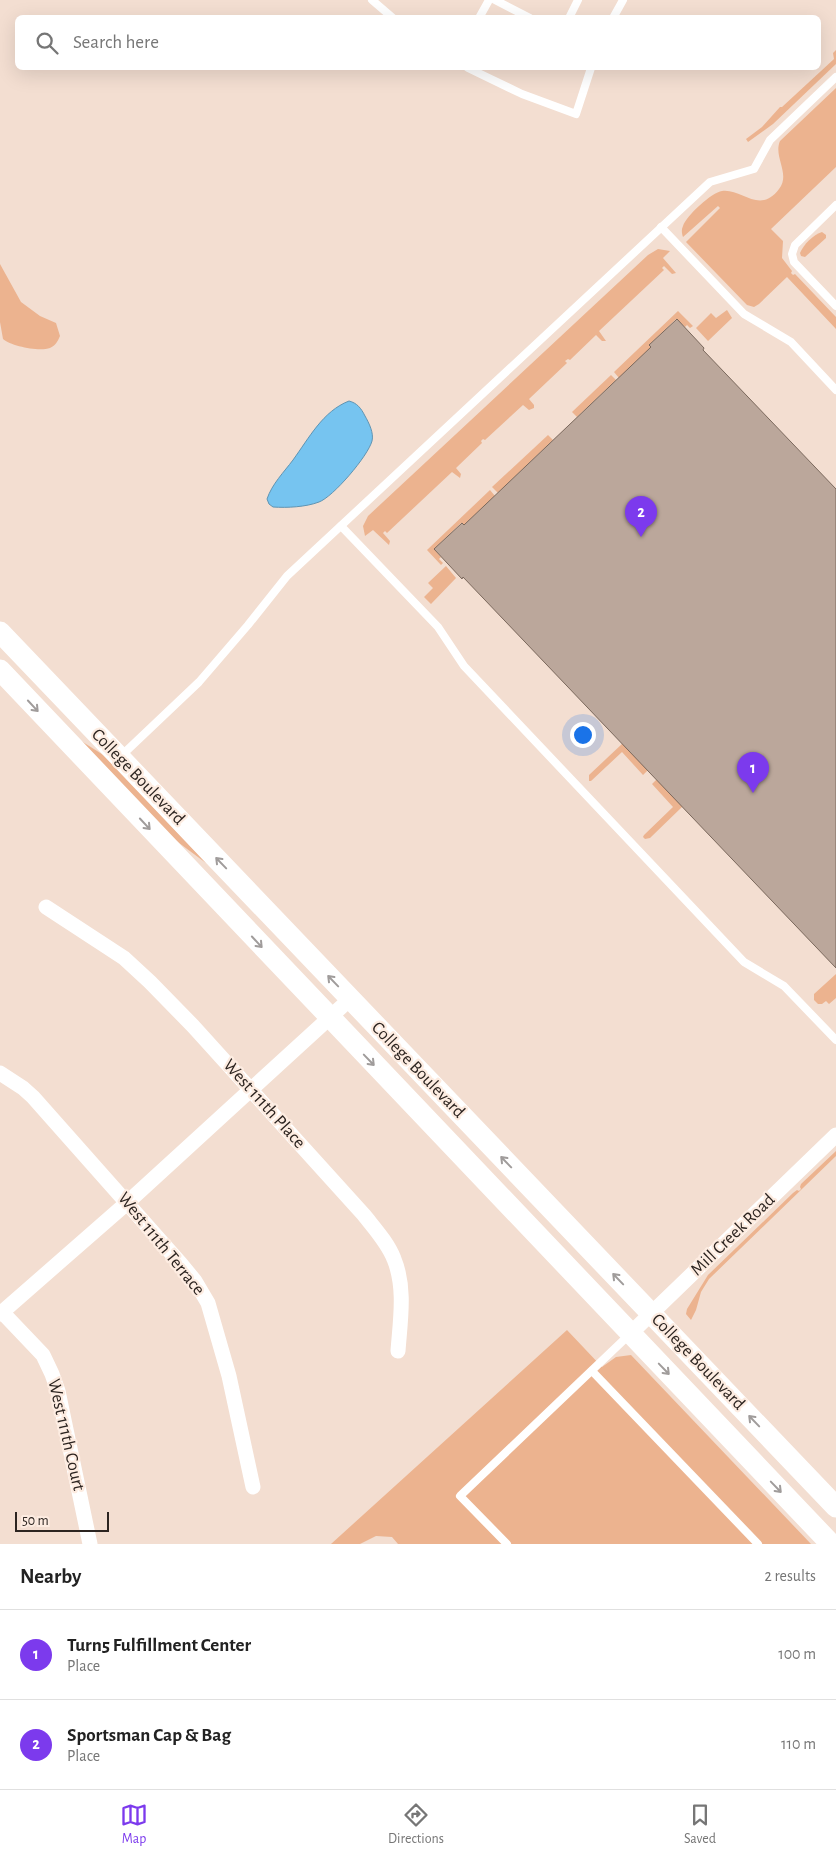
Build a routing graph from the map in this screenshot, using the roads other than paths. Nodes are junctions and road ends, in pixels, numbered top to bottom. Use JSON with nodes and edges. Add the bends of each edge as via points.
{"nodes":[{"id":1,"x":372,"y":0,"type":"edge"},
{"id":2,"x":489,"y":0,"type":"edge"},
{"id":3,"x":495,"y":0,"type":"edge"},
{"id":4,"x":578,"y":0,"type":"edge"},
{"id":5,"x":623,"y":0,"type":"edge"},
{"id":6,"x":390,"y":15,"type":"edge"},
{"id":7,"x":481,"y":15,"type":"edge"},
{"id":8,"x":524,"y":15,"type":"edge"},
{"id":9,"x":570,"y":15,"type":"edge"},
{"id":10,"x":615,"y":15,"type":"edge"},
{"id":11,"x":472,"y":70,"type":"edge"},
{"id":12,"x":591,"y":70,"type":"edge"},
{"id":13,"x":836,"y":77,"type":"edge"},
{"id":14,"x":836,"y":205,"type":"edge"},
{"id":15,"x":661,"y":227,"type":"junction"},
{"id":16,"x":836,"y":306,"type":"edge"},
{"id":17,"x":836,"y":390,"type":"edge"},
{"id":18,"x":341,"y":526,"type":"junction"},
{"id":19,"x":0,"y":632,"type":"edge"},
{"id":20,"x":0,"y":670,"type":"edge"},
{"id":21,"x":120,"y":758,"type":"junction"},
{"id":22,"x":46,"y":907,"type":"dead end"},
{"id":23,"x":350,"y":998,"type":"junction"},
{"id":24,"x":329,"y":1018,"type":"junction"},
{"id":25,"x":836,"y":1040,"type":"edge"},
{"id":26,"x":0,"y":1073,"type":"edge"},
{"id":27,"x":250,"y":1090,"type":"junction"},
{"id":28,"x":836,"y":1135,"type":"edge"},
{"id":29,"x":128,"y":1202,"type":"junction"},
{"id":30,"x":1,"y":1313,"type":"edge"},
{"id":31,"x":652,"y":1314,"type":"junction"},
{"id":32,"x":630,"y":1334,"type":"junction"},
{"id":33,"x":398,"y":1351,"type":"dead end"},
{"id":34,"x":592,"y":1371,"type":"junction"},
{"id":35,"x":253,"y":1487,"type":"dead end"},
{"id":36,"x":836,"y":1507,"type":"edge"},
{"id":37,"x":90,"y":1544,"type":"edge"},
{"id":38,"x":506,"y":1544,"type":"edge"},
{"id":39,"x":758,"y":1544,"type":"edge"},
{"id":40,"x":831,"y":1544,"type":"edge"}],
"edges":[{"from":1,"to":6,"type":"lane"},
{"from":2,"to":7,"type":"lane"},
{"from":3,"to":8,"type":"lane"},
{"from":4,"to":9,"type":"lane"},
{"from":5,"to":10,"type":"lane"},
{"from":11,"to":12,"type":"lane","via":[[522,94],[576,114]]},
{"from":13,"to":15,"type":"lane","via":[[770,140],[754,169],[710,182]]},
{"from":14,"to":16,"type":"lane","via":[[794,246],[792,254],[794,262]]},
{"from":15,"to":17,"type":"lane","via":[[744,314],[791,342]]},
{"from":15,"to":18,"type":"lane"},
{"from":18,"to":21,"type":"lane","via":[[288,576],[199,682]]},
{"from":18,"to":25,"type":"lane","via":[[438,627],[464,666],[744,962],[784,986]]},
{"from":19,"to":21,"type":"main road","name":"College Boulevard"},
{"from":20,"to":24,"type":"main road","name":"College Boulevard","one_way":true},
{"from":23,"to":21,"type":"main road","name":"College Boulevard","one_way":true},
{"from":22,"to":27,"type":"street","name":"West 111th Place","via":[[124,958],[193,1026]]},
{"from":23,"to":24,"type":"street"},
{"from":31,"to":23,"type":"main road","name":"College Boulevard","one_way":true},
{"from":24,"to":27,"type":"street"},
{"from":24,"to":32,"type":"main road","name":"College Boulevard","one_way":true},
{"from":26,"to":29,"type":"street","name":"West 111th Terrace","via":[[33,1097]]},
{"from":27,"to":29,"type":"street"},
{"from":27,"to":33,"type":"street","name":"West 111th Place","via":[[382,1237],[398,1271],[401,1304]]},
{"from":28,"to":31,"type":"street","name":"Mill Creek Road"},
{"from":29,"to":30,"type":"street"},
{"from":29,"to":35,"type":"street","name":"West 111th Terrace","via":[[195,1281],[208,1303],[229,1376]]},
{"from":30,"to":37,"type":"street","name":"West 111th Court","via":[[43,1355],[52,1374]]},
{"from":31,"to":32,"type":"street","name":"Mill Creek Road"},
{"from":36,"to":31,"type":"main road","name":"College Boulevard","one_way":true},
{"from":32,"to":34,"type":"lane"},
{"from":32,"to":40,"type":"main road","name":"College Boulevard","one_way":true},
{"from":34,"to":38,"type":"lane","via":[[460,1496]]},
{"from":34,"to":39,"type":"lane"}]}
